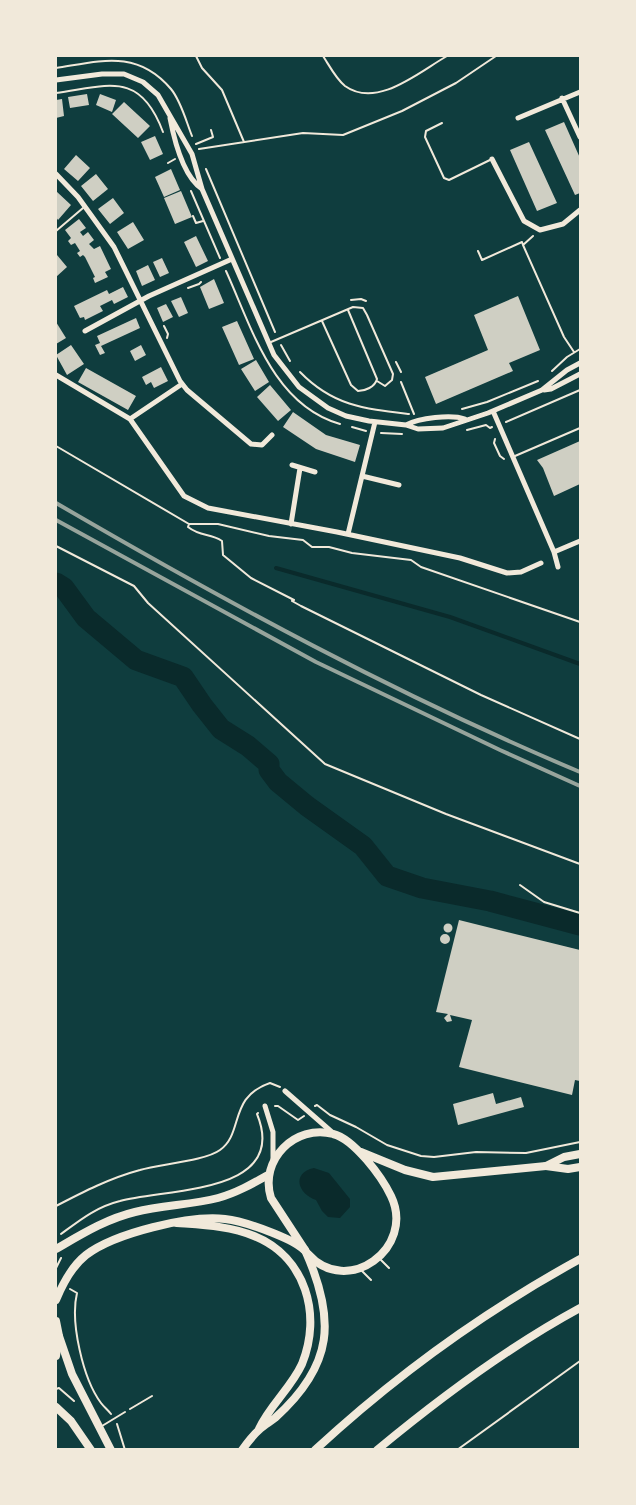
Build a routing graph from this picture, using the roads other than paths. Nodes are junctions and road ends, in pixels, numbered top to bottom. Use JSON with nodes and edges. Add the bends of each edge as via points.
{"nodes":[{"id":1,"x":323,"y":56,"type":"edge"},
{"id":2,"x":447,"y":56,"type":"edge"},
{"id":3,"x":56,"y":80,"type":"edge"},
{"id":4,"x":580,"y":92,"type":"edge"},
{"id":5,"x":562,"y":98,"type":"junction"},
{"id":6,"x":170,"y":116,"type":"junction"},
{"id":7,"x":518,"y":118,"type":"dead end"},
{"id":8,"x":442,"y":123,"type":"dead end"},
{"id":9,"x":580,"y":137,"type":"edge"},
{"id":10,"x":492,"y":159,"type":"joint"},
{"id":11,"x":56,"y":174,"type":"edge"},
{"id":12,"x":202,"y":189,"type":"junction"},
{"id":13,"x":86,"y":207,"type":"junction"},
{"id":14,"x":580,"y":210,"type":"edge"},
{"id":15,"x":56,"y":231,"type":"edge"},
{"id":16,"x":232,"y":259,"type":"junction"},
{"id":17,"x":140,"y":302,"type":"junction"},
{"id":18,"x":348,"y":310,"type":"junction"},
{"id":19,"x":322,"y":321,"type":"junction"},
{"id":20,"x":85,"y":331,"type":"dead end"},
{"id":21,"x":268,"y":344,"type":"junction"},
{"id":22,"x":580,"y":363,"type":"edge"},
{"id":23,"x":580,"y":374,"type":"edge"},
{"id":24,"x":56,"y":375,"type":"edge"},
{"id":25,"x":377,"y":381,"type":"junction"},
{"id":26,"x":182,"y":384,"type":"junction"},
{"id":27,"x":542,"y":390,"type":"junction"},
{"id":28,"x":493,"y":411,"type":"junction"},
{"id":29,"x":130,"y":419,"type":"junction"},
{"id":30,"x":465,"y":419,"type":"junction"},
{"id":31,"x":375,"y":422,"type":"junction"},
{"id":32,"x":406,"y":425,"type":"junction"},
{"id":33,"x":580,"y":428,"type":"edge"},
{"id":34,"x":272,"y":435,"type":"dead end"},
{"id":35,"x":513,"y":458,"type":"junction"},
{"id":36,"x":292,"y":465,"type":"dead end"},
{"id":37,"x":300,"y":468,"type":"junction"},
{"id":38,"x":315,"y":472,"type":"dead end"},
{"id":39,"x":362,"y":476,"type":"junction"},
{"id":40,"x":399,"y":484,"type":"dead end"},
{"id":41,"x":291,"y":524,"type":"junction"},
{"id":42,"x":348,"y":534,"type":"junction"},
{"id":43,"x":580,"y":540,"type":"edge"},
{"id":44,"x":554,"y":552,"type":"junction"},
{"id":45,"x":541,"y":563,"type":"dead end"},
{"id":46,"x":558,"y":567,"type":"dead end"},
{"id":47,"x":285,"y":1091,"type":"road end"},
{"id":48,"x":265,"y":1106,"type":"dead end"},
{"id":49,"x":333,"y":1134,"type":"junction"},
{"id":50,"x":358,"y":1150,"type":"junction"},
{"id":51,"x":580,"y":1154,"type":"edge"},
{"id":52,"x":273,"y":1159,"type":"junction"},
{"id":53,"x":546,"y":1166,"type":"junction"},
{"id":54,"x":580,"y":1167,"type":"edge"},
{"id":55,"x":268,"y":1175,"type":"junction"},
{"id":56,"x":177,"y":1223,"type":"junction"},
{"id":57,"x":56,"y":1249,"type":"edge"},
{"id":58,"x":305,"y":1250,"type":"junction"},
{"id":59,"x":379,"y":1258,"type":"junction"},
{"id":60,"x":580,"y":1259,"type":"edge"},
{"id":61,"x":389,"y":1268,"type":"dead end"},
{"id":62,"x":360,"y":1269,"type":"junction"},
{"id":63,"x":371,"y":1280,"type":"dead end"},
{"id":64,"x":56,"y":1300,"type":"edge"},
{"id":65,"x":580,"y":1308,"type":"edge"},
{"id":66,"x":56,"y":1321,"type":"edge"},
{"id":67,"x":59,"y":1336,"type":"junction"},
{"id":68,"x":56,"y":1356,"type":"edge"},
{"id":69,"x":56,"y":1407,"type":"edge"},
{"id":70,"x":125,"y":1412,"type":"road end"},
{"id":71,"x":99,"y":1427,"type":"junction"},
{"id":72,"x":259,"y":1429,"type":"junction"},
{"id":73,"x":91,"y":1449,"type":"edge"},
{"id":74,"x":111,"y":1449,"type":"edge"},
{"id":75,"x":242,"y":1449,"type":"edge"},
{"id":76,"x":315,"y":1449,"type":"edge"},
{"id":77,"x":377,"y":1449,"type":"edge"}],
"edges":[{"from":1,"to":2,"type":"lane","via":[[343,85],[370,95],[385,92]]},
{"from":3,"to":6,"type":"street","via":[[108,74],[130,76],[154,91]]},
{"from":4,"to":5,"type":"street"},
{"from":5,"to":7,"type":"street"},
{"from":5,"to":9,"type":"street"},
{"from":6,"to":12,"type":"street","via":[[192,154]]},
{"from":6,"to":12,"type":"street","via":[[182,158]]},
{"from":8,"to":10,"type":"lane","via":[[426,131],[425,137],[444,178],[448,180]]},
{"from":10,"to":14,"type":"street","via":[[524,221],[540,230],[563,224]]},
{"from":11,"to":13,"type":"street"},
{"from":12,"to":16,"type":"street"},
{"from":13,"to":15,"type":"lane"},
{"from":13,"to":17,"type":"street","via":[[114,247]]},
{"from":16,"to":17,"type":"street"},
{"from":16,"to":21,"type":"street"},
{"from":17,"to":20,"type":"street"},
{"from":17,"to":26,"type":"street"},
{"from":18,"to":19,"type":"lane"},
{"from":18,"to":25,"type":"lane"},
{"from":18,"to":25,"type":"lane","via":[[356,307],[365,311],[392,370],[389,383],[384,386]]},
{"from":19,"to":21,"type":"lane"},
{"from":19,"to":25,"type":"lane","via":[[352,387],[362,391]]},
{"from":21,"to":31,"type":"street","via":[[290,377],[314,399],[345,416]]},
{"from":22,"to":27,"type":"street"},
{"from":23,"to":27,"type":"street"},
{"from":24,"to":29,"type":"street"},
{"from":26,"to":29,"type":"street"},
{"from":26,"to":34,"type":"street","via":[[251,444],[261,445]]},
{"from":27,"to":28,"type":"street"},
{"from":28,"to":30,"type":"street"},
{"from":28,"to":35,"type":"street"},
{"from":29,"to":41,"type":"street","via":[[184,496],[216,510]]},
{"from":30,"to":32,"type":"street","via":[[431,419]]},
{"from":30,"to":32,"type":"street","via":[[432,429]]},
{"from":31,"to":32,"type":"street"},
{"from":31,"to":39,"type":"street"},
{"from":33,"to":35,"type":"lane"},
{"from":35,"to":44,"type":"street"},
{"from":36,"to":37,"type":"street"},
{"from":37,"to":38,"type":"street"},
{"from":37,"to":41,"type":"street"},
{"from":39,"to":40,"type":"street"},
{"from":39,"to":42,"type":"street"},
{"from":41,"to":42,"type":"street"},
{"from":42,"to":45,"type":"street","via":[[460,558],[507,573]]},
{"from":43,"to":44,"type":"street"},
{"from":44,"to":46,"type":"street"},
{"from":47,"to":49,"type":"street"},
{"from":48,"to":52,"type":"street","via":[[273,1132]]},
{"from":49,"to":50,"type":"main road"},
{"from":49,"to":52,"type":"main road","via":[[302,1134]]},
{"from":50,"to":53,"type":"main road","via":[[432,1177]]},
{"from":50,"to":59,"type":"main road","via":[[382,1181],[395,1210],[393,1235]]},
{"from":51,"to":53,"type":"main road"},
{"from":52,"to":55,"type":"main road"},
{"from":53,"to":54,"type":"main road"},
{"from":55,"to":57,"type":"main road","via":[[217,1198],[116,1218]]},
{"from":55,"to":58,"type":"main road","via":[[271,1198]]},
{"from":56,"to":58,"type":"main road","via":[[225,1219],[254,1226]]},
{"from":56,"to":64,"type":"main road","via":[[117,1238],[95,1249],[76,1264]]},
{"from":56,"to":72,"type":"main road","via":[[223,1227],[255,1236],[281,1254],[303,1283],[311,1313],[309,1342],[295,1377]]},
{"from":58,"to":62,"type":"main road","via":[[315,1260],[333,1268]]},
{"from":58,"to":72,"type":"main road","via":[[324,1305],[326,1324],[321,1353],[301,1390]]},
{"from":59,"to":61,"type":"lane"},
{"from":59,"to":62,"type":"main road"},
{"from":60,"to":76,"type":"main road","via":[[445,1344]]},
{"from":62,"to":63,"type":"lane"},
{"from":65,"to":77,"type":"main road","via":[[436,1401]]},
{"from":66,"to":67,"type":"main road"},
{"from":67,"to":68,"type":"main road"},
{"from":67,"to":71,"type":"main road","via":[[72,1374]]},
{"from":69,"to":73,"type":"main road"},
{"from":70,"to":71,"type":"lane"},
{"from":71,"to":74,"type":"main road"},
{"from":72,"to":75,"type":"main road"}]}
